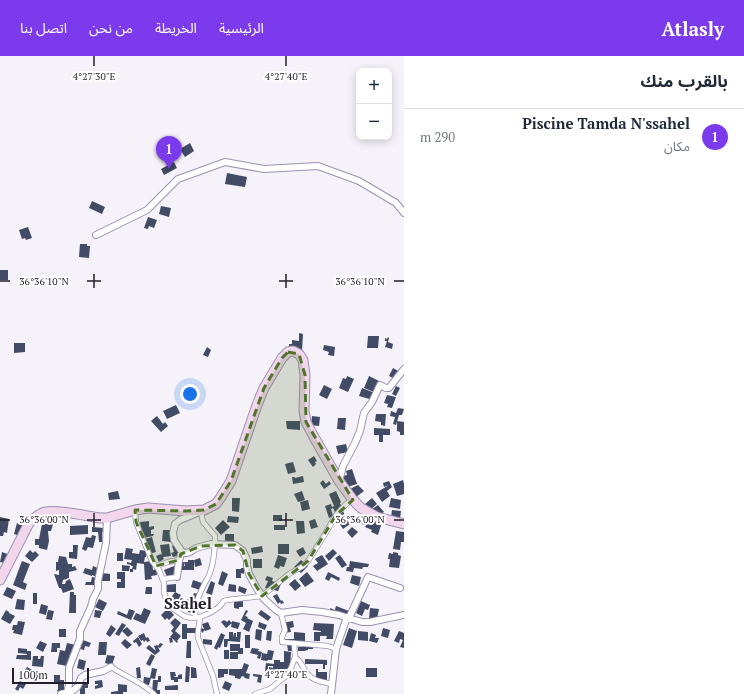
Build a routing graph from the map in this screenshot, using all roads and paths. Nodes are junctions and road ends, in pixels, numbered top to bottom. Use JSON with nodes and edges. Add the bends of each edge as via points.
{"nodes":[{"id":1,"x":404,"y":213,"type":"edge"},
{"id":2,"x":96,"y":235,"type":"dead end"},
{"id":3,"x":404,"y":369,"type":"edge"},
{"id":4,"x":339,"y":481,"type":"junction"},
{"id":5,"x":353,"y":500,"type":"junction"},
{"id":6,"x":135,"y":510,"type":"junction"},
{"id":7,"x":203,"y":511,"type":"junction"},
{"id":8,"x":107,"y":518,"type":"junction"},
{"id":9,"x":404,"y":524,"type":"edge"},
{"id":10,"x":215,"y":544,"type":"junction"},
{"id":11,"x":182,"y":552,"type":"junction"},
{"id":12,"x":179,"y":560,"type":"junction"},
{"id":13,"x":156,"y":566,"type":"junction"},
{"id":14,"x":177,"y":577,"type":"joint"},
{"id":15,"x":163,"y":579,"type":"junction"},
{"id":16,"x":0,"y":580,"type":"edge"},
{"id":17,"x":400,"y":588,"type":"dead end"},
{"id":18,"x":262,"y":596,"type":"junction"},
{"id":19,"x":281,"y":613,"type":"junction"},
{"id":20,"x":403,"y":614,"type":"edge"},
{"id":21,"x":197,"y":617,"type":"junction"},
{"id":22,"x":348,"y":618,"type":"junction"},
{"id":23,"x":294,"y":643,"type":"junction"},
{"id":24,"x":336,"y":649,"type":"junction"},
{"id":25,"x":295,"y":657,"type":"junction"},
{"id":26,"x":112,"y":667,"type":"joint"},
{"id":27,"x":332,"y":684,"type":"junction"},
{"id":28,"x":67,"y":693,"type":"edge"},
{"id":29,"x":61,"y":694,"type":"edge"},
{"id":30,"x":154,"y":694,"type":"edge"},
{"id":31,"x":217,"y":694,"type":"edge"},
{"id":32,"x":255,"y":694,"type":"edge"},
{"id":33,"x":331,"y":694,"type":"edge"}],
"edges":[{"from":1,"to":2,"type":"street","via":[[396,203],[359,181],[318,166],[264,169],[224,162],[178,179],[147,210]]},
{"from":3,"to":4,"type":"street","via":[[389,388],[380,385],[364,413],[360,431],[343,466]]},
{"from":4,"to":5,"type":"main road"},
{"from":4,"to":7,"type":"main road","via":[[306,422],[303,360],[299,354],[288,352],[264,388],[231,481],[216,504]]},
{"from":5,"to":9,"type":"main road","via":[[377,517]]},
{"from":5,"to":18,"type":"street","via":[[336,515],[308,561]]},
{"from":6,"to":7,"type":"main road","via":[[148,508]]},
{"from":6,"to":8,"type":"main road"},
{"from":6,"to":13,"type":"street","via":[[136,522]]},
{"from":7,"to":10,"type":"street","via":[[203,522],[215,536]]},
{"from":7,"to":11,"type":"street","via":[[175,524],[174,540]]},
{"from":8,"to":16,"type":"main road","via":[[44,512],[29,523]]},
{"from":8,"to":28,"type":"street","via":[[106,543],[98,589],[80,631],[80,639],[69,668]]},
{"from":10,"to":11,"type":"street"},
{"from":10,"to":18,"type":"street","via":[[235,545],[243,551],[249,574]]},
{"from":10,"to":21,"type":"street","via":[[213,563],[195,609]]},
{"from":11,"to":12,"type":"street"},
{"from":12,"to":13,"type":"street"},
{"from":12,"to":14,"type":"street"},
{"from":13,"to":15,"type":"street"},
{"from":14,"to":15,"type":"street"},
{"from":15,"to":21,"type":"street","via":[[168,605],[184,616]]},
{"from":17,"to":22,"type":"street","via":[[368,577]]},
{"from":18,"to":19,"type":"street"},
{"from":18,"to":21,"type":"street","via":[[224,601],[219,607]]},
{"from":19,"to":22,"type":"street","via":[[302,610]]},
{"from":19,"to":23,"type":"street","via":[[285,630],[282,642]]},
{"from":20,"to":22,"type":"street","via":[[370,622]]},
{"from":21,"to":31,"type":"street","via":[[200,623],[198,638]]},
{"from":22,"to":24,"type":"street"},
{"from":23,"to":24,"type":"street"},
{"from":23,"to":25,"type":"street"},
{"from":24,"to":27,"type":"street"},
{"from":25,"to":27,"type":"street","via":[[311,678]]},
{"from":25,"to":32,"type":"street","via":[[286,676],[270,689]]},
{"from":26,"to":28,"type":"street","via":[[81,678],[78,686]]},
{"from":26,"to":30,"type":"street"},
{"from":27,"to":33,"type":"street"},
{"from":28,"to":29,"type":"street"}]}
